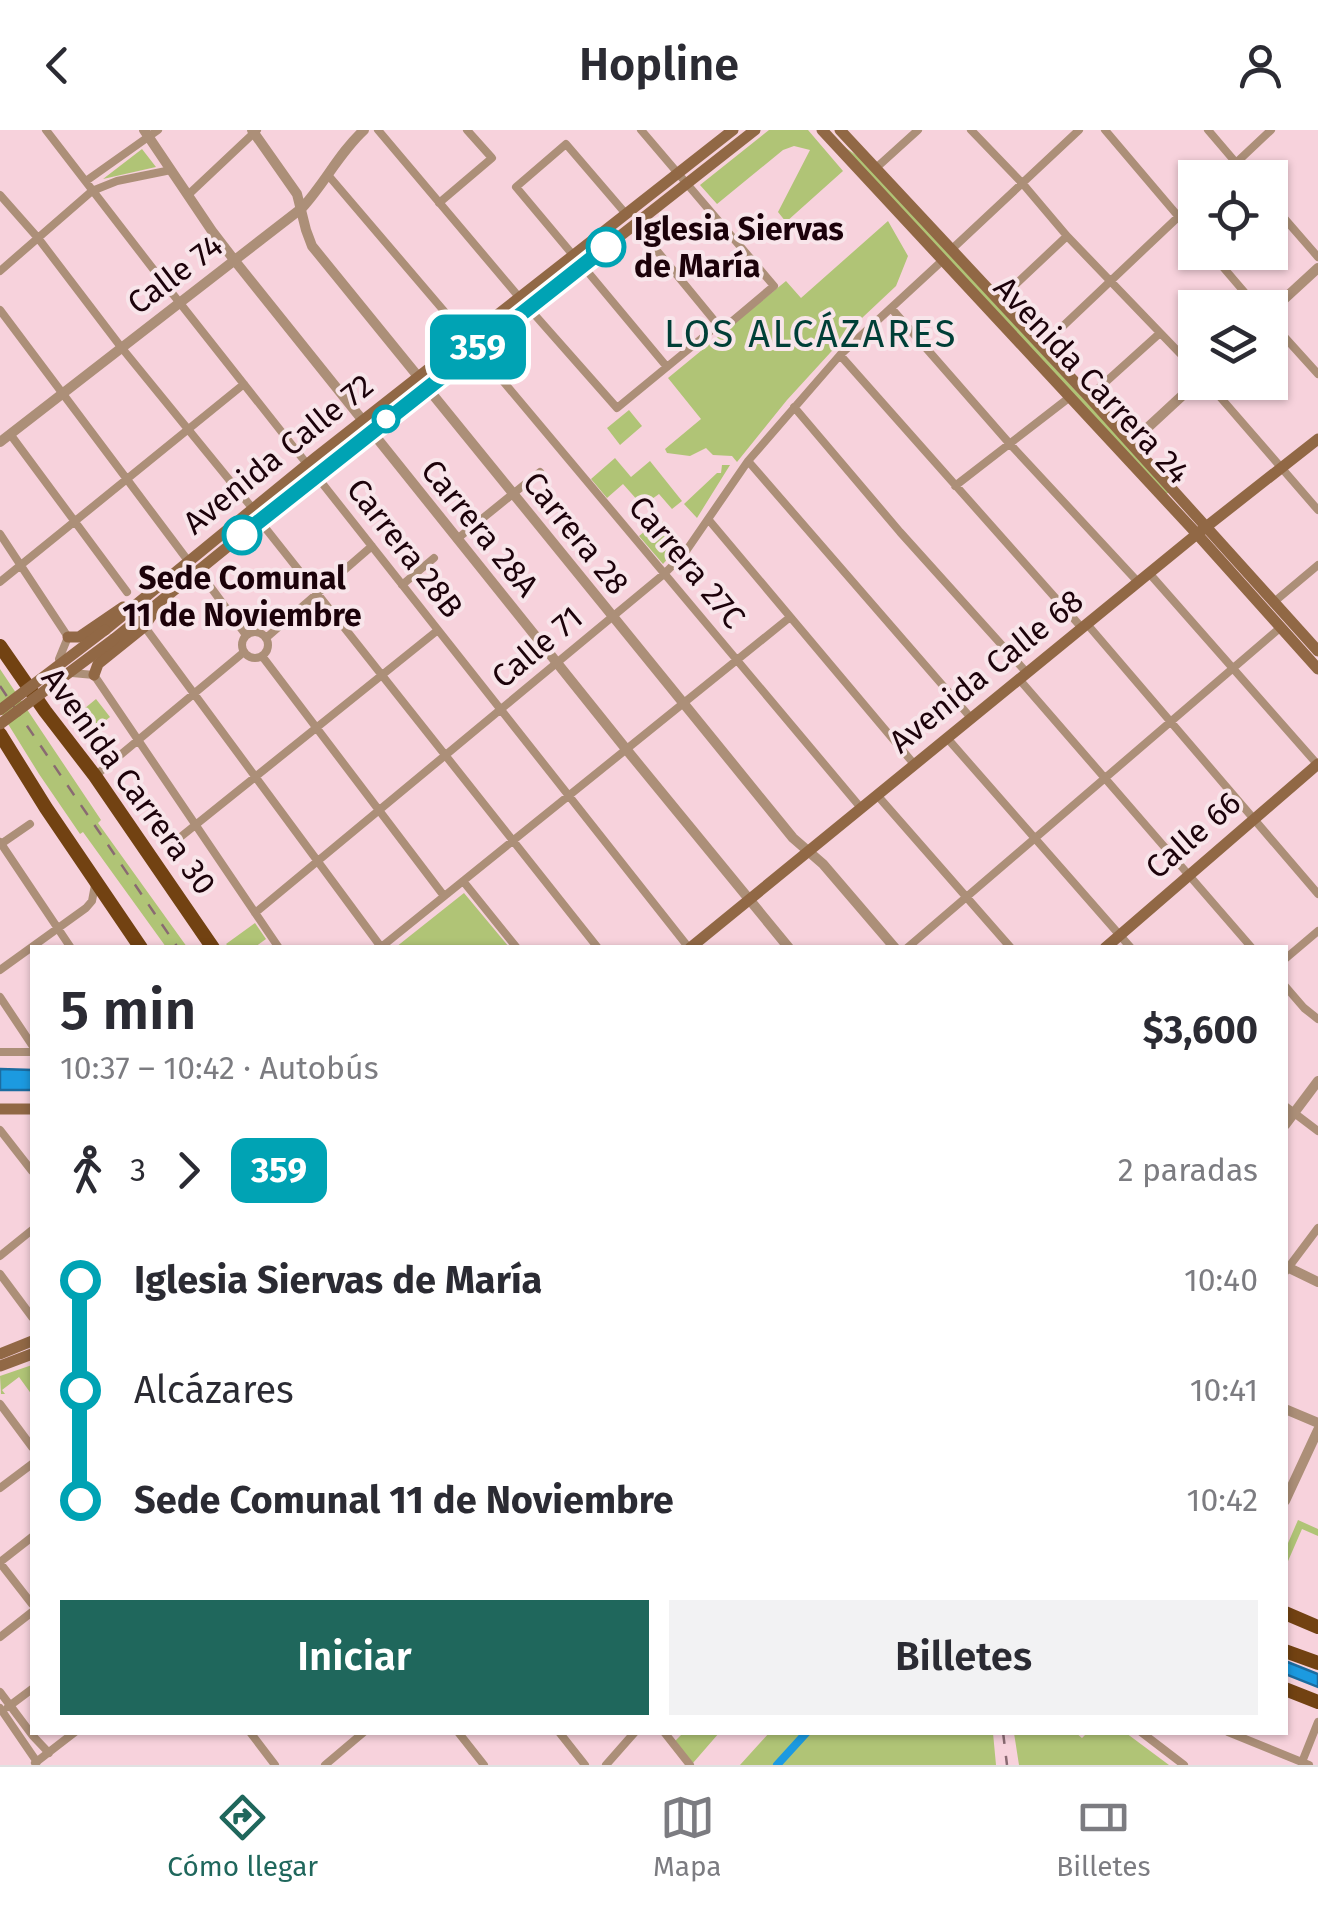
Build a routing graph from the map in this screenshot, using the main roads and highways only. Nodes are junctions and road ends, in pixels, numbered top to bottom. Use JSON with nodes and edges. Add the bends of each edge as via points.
{"nodes":[{"id":1,"x":756,"y":130,"type":"edge"},
{"id":2,"x":822,"y":130,"type":"edge"},
{"id":3,"x":840,"y":130,"type":"edge"},
{"id":4,"x":730,"y":131,"type":"edge"},
{"id":5,"x":682,"y":178,"type":"junction"},
{"id":6,"x":578,"y":260,"type":"junction"},
{"id":7,"x":422,"y":382,"type":"junction"},
{"id":8,"x":1318,"y":439,"type":"edge"},
{"id":9,"x":1202,"y":530,"type":"junction"},
{"id":10,"x":193,"y":566,"type":"junction"},
{"id":11,"x":145,"y":597,"type":"junction"},
{"id":12,"x":162,"y":600,"type":"junction"},
{"id":13,"x":109,"y":635,"type":"junction"},
{"id":14,"x":68,"y":637,"type":"road end"},
{"id":15,"x":0,"y":646,"type":"edge"},
{"id":16,"x":1318,"y":651,"type":"edge"},
{"id":17,"x":1318,"y":669,"type":"edge"},
{"id":18,"x":94,"y":676,"type":"road end"},
{"id":19,"x":0,"y":710,"type":"edge"},
{"id":20,"x":0,"y":724,"type":"edge"},
{"id":21,"x":0,"y":734,"type":"edge"},
{"id":22,"x":1318,"y":764,"type":"edge"},
{"id":23,"x":139,"y":945,"type":"edge"},
{"id":24,"x":211,"y":945,"type":"edge"},
{"id":25,"x":694,"y":945,"type":"edge"},
{"id":26,"x":1108,"y":945,"type":"edge"},
{"id":27,"x":0,"y":1109,"type":"edge"},
{"id":28,"x":30,"y":1110,"type":"edge"},
{"id":29,"x":30,"y":1342,"type":"edge"},
{"id":30,"x":0,"y":1354,"type":"edge"},
{"id":31,"x":30,"y":1355,"type":"edge"},
{"id":32,"x":0,"y":1366,"type":"edge"},
{"id":33,"x":1288,"y":1614,"type":"edge"},
{"id":34,"x":1318,"y":1627,"type":"edge"},
{"id":35,"x":1288,"y":1652,"type":"edge"},
{"id":36,"x":1318,"y":1663,"type":"edge"},
{"id":37,"x":1288,"y":1690,"type":"edge"},
{"id":38,"x":1318,"y":1702,"type":"edge"}],
"edges":[{"from":1,"to":5,"type":"main road","name":"Avenida Calle 72"},
{"from":2,"to":9,"type":"main road","name":"Avenida Carrera 24"},
{"from":3,"to":9,"type":"main road","name":"Avenida Carrera 24","via":[[1131,443]]},
{"from":4,"to":5,"type":"main road","name":"Avenida Calle 72"},
{"from":5,"to":6,"type":"main road","name":"Avenida Calle 72"},
{"from":6,"to":7,"type":"main road","name":"Avenida Calle 72","via":[[519,297]]},
{"from":6,"to":7,"type":"main road","name":"Avenida Calle 72","via":[[476,349]]},
{"from":7,"to":10,"type":"main road","name":"Avenida Calle 72"},
{"from":8,"to":9,"type":"main road","name":"Avenida Calle 68"},
{"from":9,"to":16,"type":"main road","name":"Avenida Carrera 24"},
{"from":9,"to":17,"type":"main road","name":"Avenida Carrera 24"},
{"from":9,"to":25,"type":"main road","name":"Avenida Calle 68"},
{"from":10,"to":11,"type":"main road","name":"Avenida Calle 72"},
{"from":10,"to":12,"type":"main road","name":"Avenida Calle 72"},
{"from":11,"to":13,"type":"main road","name":"Avenida Calle 72"},
{"from":11,"to":14,"type":"main road"},
{"from":12,"to":13,"type":"main road","name":"Avenida Calle 72"},
{"from":12,"to":18,"type":"main road","via":[[144,627],[98,664]]},
{"from":13,"to":19,"type":"main road","name":"Avenida Calle 72","bridge":true},
{"from":13,"to":20,"type":"main road","name":"Avenida Calle 72","bridge":true},
{"from":15,"to":24,"type":"highway","name":"Avenida Carrera 30"},
{"from":21,"to":23,"type":"highway"},
{"from":22,"to":26,"type":"main road","name":"Calle 66"},
{"from":27,"to":28,"type":"main road"},
{"from":29,"to":30,"type":"main road"},
{"from":31,"to":32,"type":"main road"},
{"from":33,"to":34,"type":"highway"},
{"from":35,"to":36,"type":"highway"},
{"from":37,"to":38,"type":"highway"}]}
